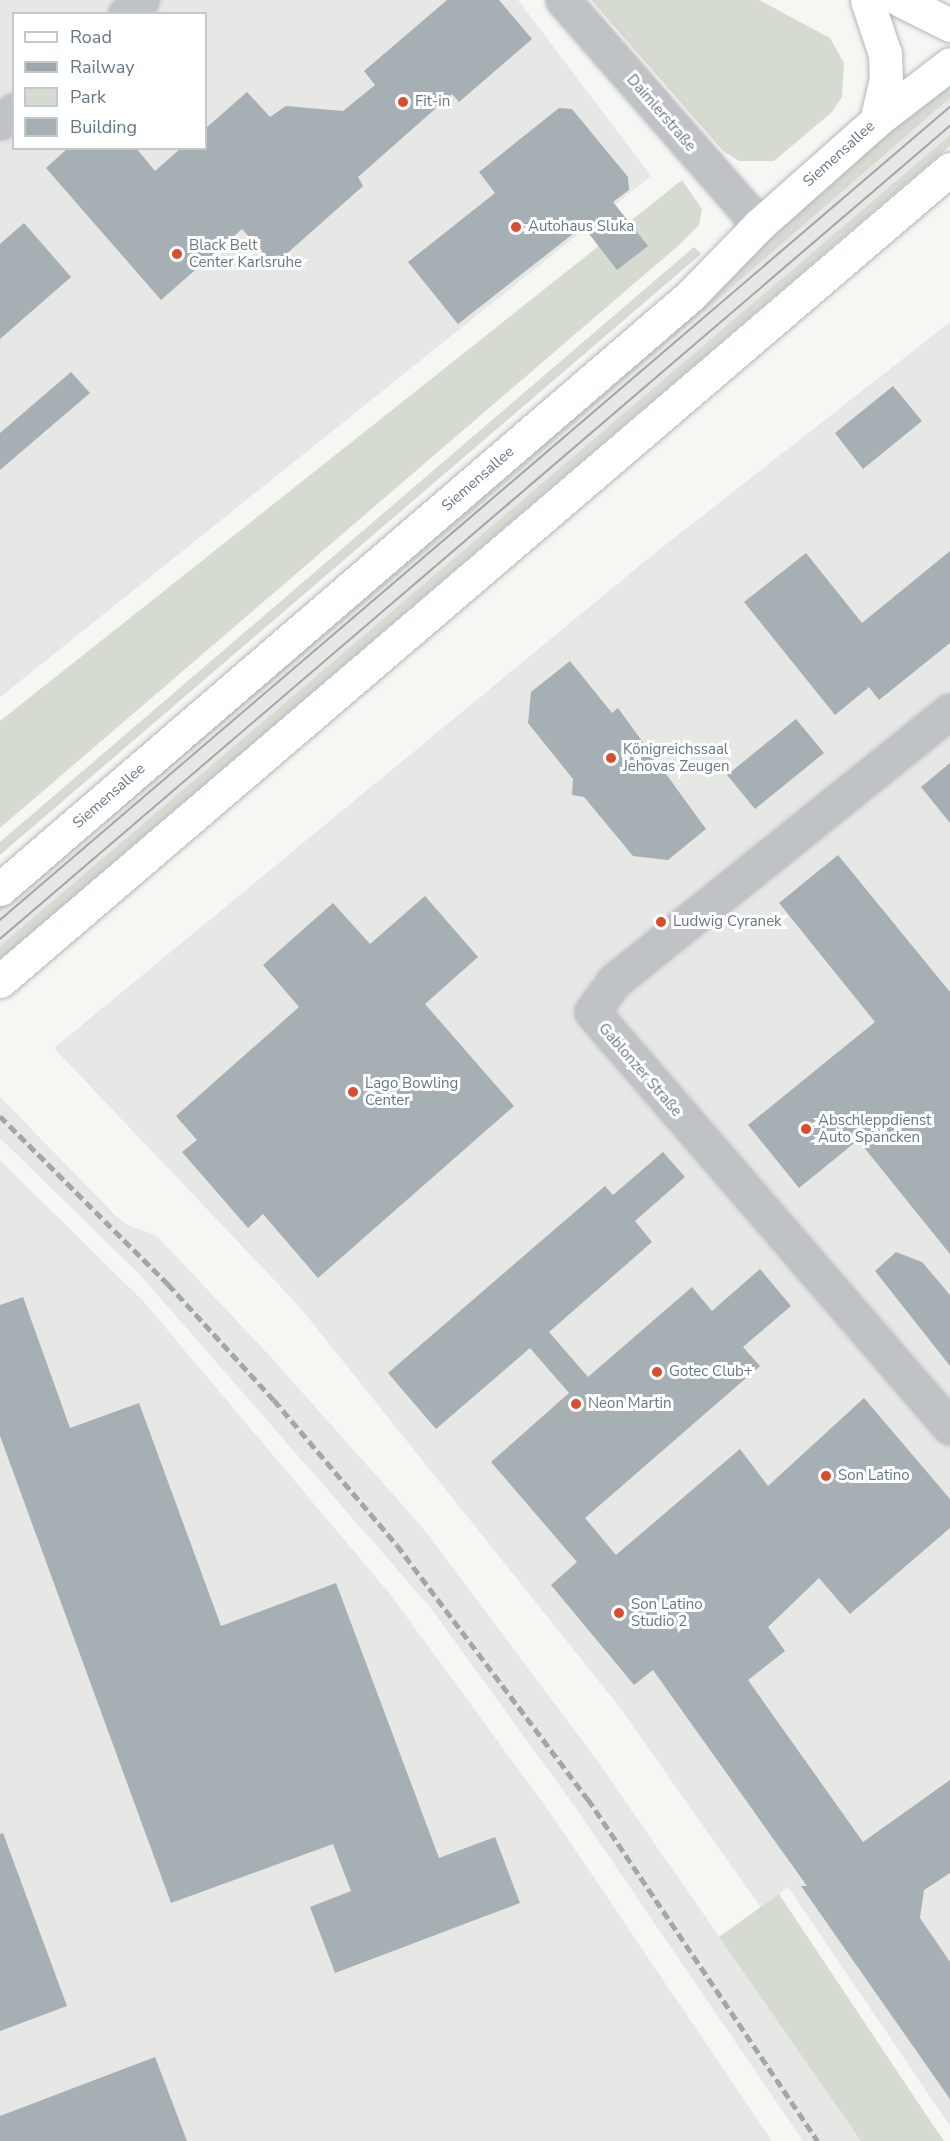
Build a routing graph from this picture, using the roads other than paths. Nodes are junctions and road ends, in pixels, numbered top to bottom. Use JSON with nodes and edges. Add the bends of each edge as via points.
{"nodes":[{"id":1,"x":141,"y":0,"type":"edge"},
{"id":2,"x":563,"y":0,"type":"edge"},
{"id":3,"x":867,"y":0,"type":"edge"},
{"id":4,"x":900,"y":0,"type":"edge"},
{"id":5,"x":128,"y":12,"type":"edge"},
{"id":6,"x":950,"y":25,"type":"edge"},
{"id":7,"x":950,"y":64,"type":"edge"},
{"id":8,"x":12,"y":113,"type":"edge"},
{"id":9,"x":0,"y":122,"type":"edge"},
{"id":10,"x":876,"y":122,"type":"junction"},
{"id":11,"x":950,"y":169,"type":"edge"},
{"id":12,"x":759,"y":225,"type":"junction"},
{"id":13,"x":950,"y":711,"type":"edge"},
{"id":14,"x":0,"y":889,"type":"edge"},
{"id":15,"x":0,"y":981,"type":"edge"},
{"id":16,"x":950,"y":1427,"type":"edge"}],
"edges":[{"from":1,"to":5,"type":"street"},
{"from":2,"to":12,"type":"street","name":"Daimlerstraße"},
{"from":3,"to":10,"type":"main road","via":[[885,54],[886,79]]},
{"from":4,"to":6,"type":"main road"},
{"from":7,"to":10,"type":"main road","name":"Siemensallee"},
{"from":8,"to":9,"type":"street"},
{"from":10,"to":12,"type":"main road","name":"Siemensallee"},
{"from":11,"to":15,"type":"main road"},
{"from":12,"to":14,"type":"main road","name":"Siemensallee","via":[[690,296]]},
{"from":13,"to":16,"type":"street","name":"Gablonzer Straße","via":[[615,980],[592,1012]]}]}
